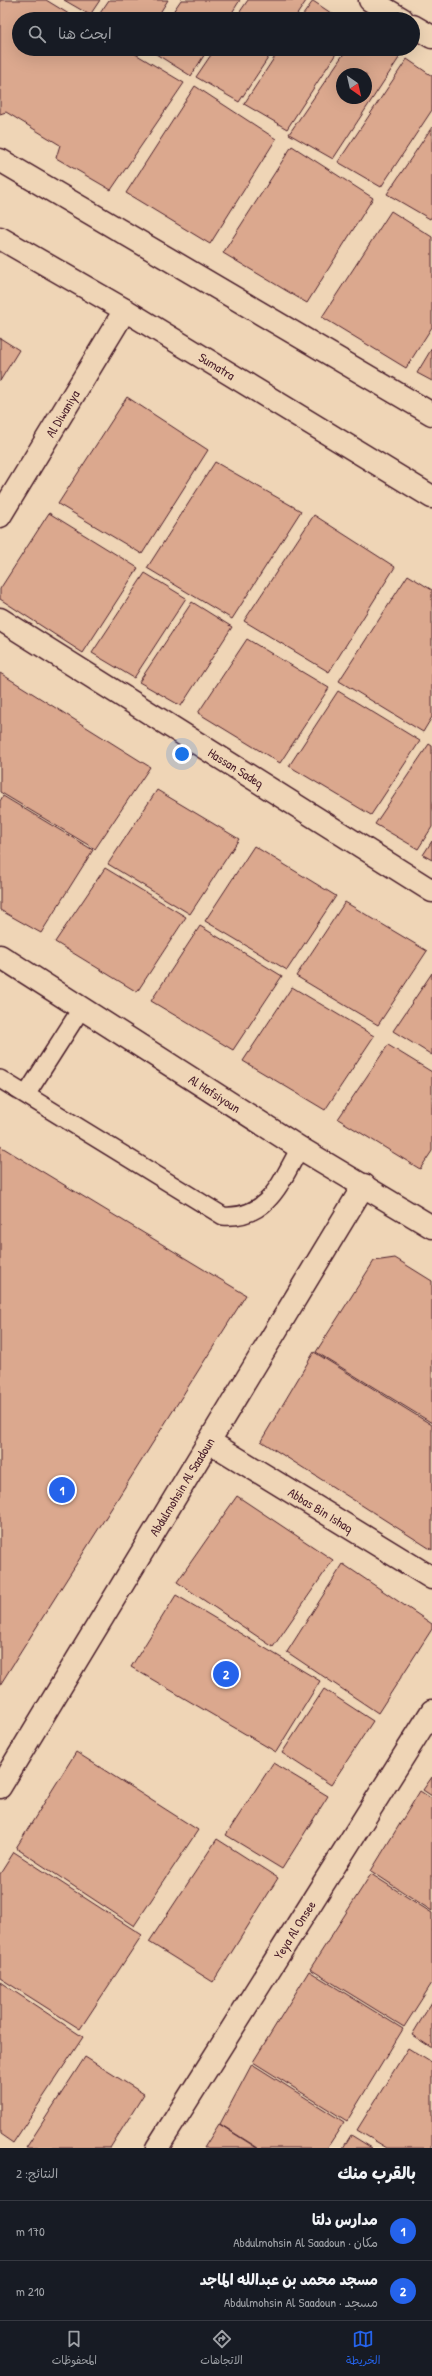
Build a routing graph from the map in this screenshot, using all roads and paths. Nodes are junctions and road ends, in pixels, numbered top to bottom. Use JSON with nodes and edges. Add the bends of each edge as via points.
{"nodes":[{"id":1,"x":370,"y":0,"type":"edge"},
{"id":2,"x":390,"y":12,"type":"edge"},
{"id":3,"x":420,"y":30,"type":"edge"},
{"id":4,"x":432,"y":38,"type":"edge"},
{"id":5,"x":0,"y":160,"type":"edge"},
{"id":6,"x":0,"y":238,"type":"edge"},
{"id":7,"x":125,"y":310,"type":"junction"},
{"id":8,"x":432,"y":414,"type":"edge"},
{"id":9,"x":432,"y":497,"type":"edge"},
{"id":10,"x":0,"y":516,"type":"edge"},
{"id":11,"x":0,"y":619,"type":"edge"},
{"id":12,"x":432,"y":891,"type":"edge"},
{"id":13,"x":0,"y":956,"type":"edge"},
{"id":14,"x":80,"y":1009,"type":"junction"},
{"id":15,"x":0,"y":1079,"type":"edge"},
{"id":16,"x":26,"y":1095,"type":"junction"},
{"id":17,"x":300,"y":1148,"type":"junction"},
{"id":18,"x":364,"y":1185,"type":"junction"},
{"id":19,"x":432,"y":1227,"type":"edge"},
{"id":20,"x":210,"y":1442,"type":"junction"},
{"id":21,"x":432,"y":1578,"type":"edge"},
{"id":22,"x":432,"y":1711,"type":"edge"},
{"id":23,"x":0,"y":1787,"type":"edge"},
{"id":24,"x":157,"y":2148,"type":"edge"}],
"edges":[{"from":1,"to":2,"type":"street"},
{"from":3,"to":4,"type":"street"},
{"from":5,"to":8,"type":"street"},
{"from":6,"to":7,"type":"street","name":"Sumatra"},
{"from":7,"to":9,"type":"street","name":"Sumatra"},
{"from":7,"to":10,"type":"street","name":"Al Diwaniya"},
{"from":11,"to":12,"type":"street","name":"Hassan Sadeq"},
{"from":13,"to":14,"type":"street","name":"Al Hafsiyoun"},
{"from":14,"to":16,"type":"lane"},
{"from":14,"to":17,"type":"street","name":"Al Hafsiyoun"},
{"from":15,"to":16,"type":"lane"},
{"from":16,"to":17,"type":"lane","via":[[224,1216],[239,1217],[255,1210],[273,1196]]},
{"from":17,"to":18,"type":"street","name":"Al Hafsiyoun"},
{"from":18,"to":19,"type":"street","name":"Al Hafsiyoun"},
{"from":18,"to":20,"type":"street","name":"Abdulmohsin Al Saadoun"},
{"from":20,"to":21,"type":"street","name":"Abbas Bin Ishaq"},
{"from":20,"to":23,"type":"street","name":"Abdulmohsin Al Saadoun"},
{"from":22,"to":24,"type":"street","name":"Yeya Al Onsee"}]}
